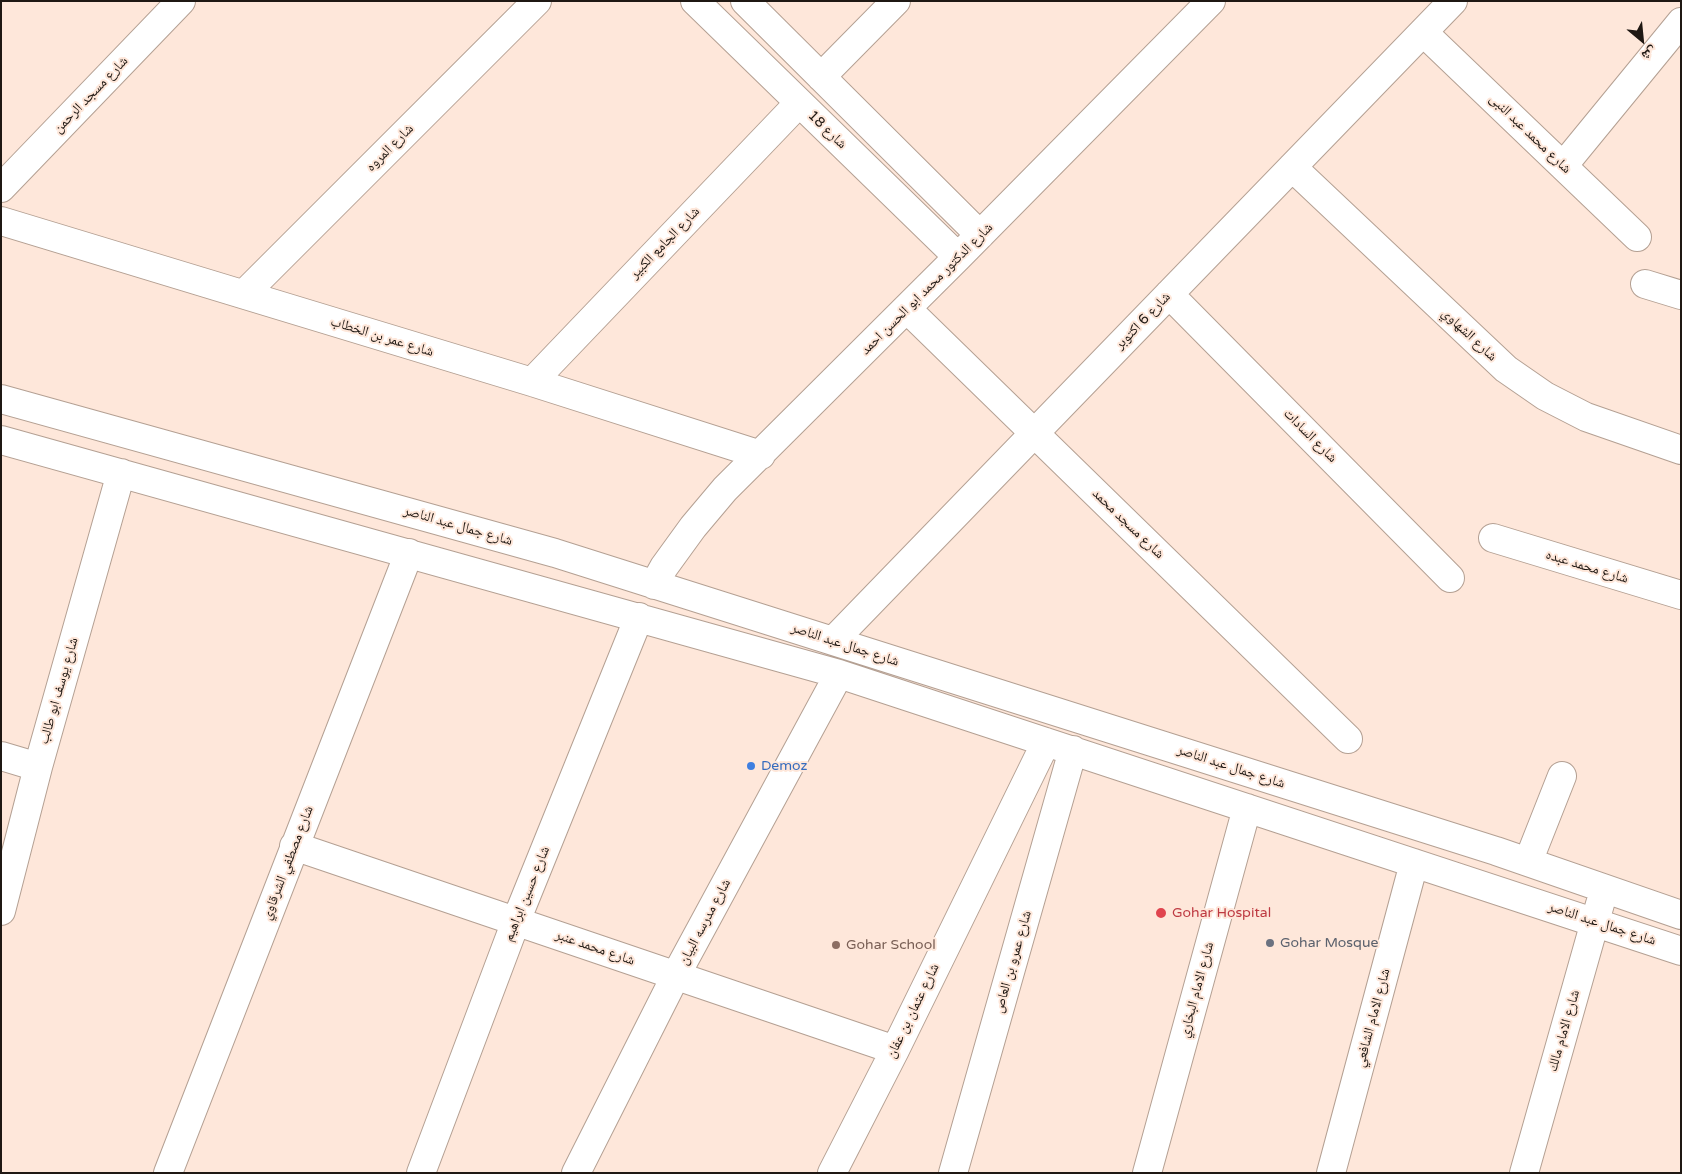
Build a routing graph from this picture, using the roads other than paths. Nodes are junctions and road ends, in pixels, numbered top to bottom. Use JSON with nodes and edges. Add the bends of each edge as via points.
{"nodes":[{"id":1,"x":181,"y":1,"type":"edge"},
{"id":2,"x":537,"y":1,"type":"edge"},
{"id":3,"x":695,"y":1,"type":"edge"},
{"id":4,"x":745,"y":1,"type":"edge"},
{"id":5,"x":896,"y":1,"type":"edge"},
{"id":6,"x":1211,"y":1,"type":"edge"},
{"id":7,"x":1453,"y":1,"type":"edge"},
{"id":8,"x":1681,"y":22,"type":"edge"},
{"id":9,"x":1423,"y":32,"type":"junction"},
{"id":10,"x":821,"y":77,"type":"junction"},
{"id":11,"x":799,"y":103,"type":"junction"},
{"id":12,"x":1564,"y":166,"type":"junction"},
{"id":13,"x":1292,"y":168,"type":"junction"},
{"id":14,"x":1,"y":188,"type":"edge"},
{"id":15,"x":1,"y":221,"type":"edge"},
{"id":16,"x":980,"y":235,"type":"junction"},
{"id":17,"x":1638,"y":237,"type":"dead end"},
{"id":18,"x":958,"y":257,"type":"junction"},
{"id":19,"x":1645,"y":284,"type":"dead end"},
{"id":20,"x":244,"y":294,"type":"junction"},
{"id":21,"x":1169,"y":294,"type":"junction"},
{"id":22,"x":1681,"y":295,"type":"edge"},
{"id":23,"x":907,"y":309,"type":"junction"},
{"id":24,"x":532,"y":382,"type":"junction"},
{"id":25,"x":1,"y":399,"type":"edge"},
{"id":26,"x":1034,"y":432,"type":"junction"},
{"id":27,"x":1,"y":440,"type":"edge"},
{"id":28,"x":1681,"y":450,"type":"edge"},
{"id":29,"x":761,"y":455,"type":"junction"},
{"id":30,"x":121,"y":473,"type":"junction"},
{"id":31,"x":1493,"y":538,"type":"dead end"},
{"id":32,"x":409,"y":553,"type":"junction"},
{"id":33,"x":1450,"y":578,"type":"dead end"},
{"id":34,"x":654,"y":585,"type":"junction"},
{"id":35,"x":1681,"y":595,"type":"edge"},
{"id":36,"x":638,"y":617,"type":"junction"},
{"id":37,"x":833,"y":641,"type":"junction"},
{"id":38,"x":839,"y":674,"type":"junction"},
{"id":39,"x":1348,"y":739,"type":"dead end"},
{"id":40,"x":1046,"y":742,"type":"junction"},
{"id":41,"x":1073,"y":750,"type":"junction"},
{"id":42,"x":1,"y":756,"type":"edge"},
{"id":43,"x":38,"y":767,"type":"junction"},
{"id":44,"x":1562,"y":776,"type":"dead end"},
{"id":45,"x":1247,"y":808,"type":"junction"},
{"id":46,"x":294,"y":846,"type":"junction"},
{"id":47,"x":1528,"y":862,"type":"junction"},
{"id":48,"x":1414,"y":863,"type":"junction"},
{"id":49,"x":1604,"y":888,"type":"junction"},
{"id":50,"x":1,"y":911,"type":"edge"},
{"id":51,"x":1681,"y":915,"type":"edge"},
{"id":52,"x":516,"y":921,"type":"junction"},
{"id":53,"x":1595,"y":922,"type":"junction"},
{"id":54,"x":1681,"y":950,"type":"edge"},
{"id":55,"x":676,"y":975,"type":"junction"},
{"id":56,"x":895,"y":1050,"type":"junction"},
{"id":57,"x":168,"y":1173,"type":"edge"},
{"id":58,"x":421,"y":1173,"type":"edge"},
{"id":59,"x":576,"y":1173,"type":"edge"},
{"id":60,"x":832,"y":1173,"type":"edge"},
{"id":61,"x":953,"y":1173,"type":"edge"},
{"id":62,"x":1147,"y":1173,"type":"edge"},
{"id":63,"x":1331,"y":1173,"type":"edge"},
{"id":64,"x":1524,"y":1173,"type":"edge"}],
"edges":[{"from":1,"to":14,"type":"street","name":"شارع مسجد الرحمن"},
{"from":2,"to":20,"type":"street","name":"شارع المروه"},
{"from":3,"to":11,"type":"street","name":"شارع 18"},
{"from":4,"to":10,"type":"street"},
{"from":5,"to":10,"type":"street"},
{"from":6,"to":16,"type":"street","name":"شارع الدكتور محمد ابو الحسن احمد"},
{"from":7,"to":9,"type":"street","name":"شارع 6 اكتوبر"},
{"from":8,"to":12,"type":"street"},
{"from":9,"to":12,"type":"street","name":"شارع محمد عبد النبى"},
{"from":9,"to":13,"type":"street","name":"شارع 6 اكتوبر"},
{"from":10,"to":16,"type":"street"},
{"from":11,"to":18,"type":"street","name":"شارع 18"},
{"from":11,"to":24,"type":"street","name":"شارع الجامع الكبير"},
{"from":12,"to":17,"type":"street","name":"شارع محمد عبد النبى"},
{"from":13,"to":21,"type":"street","name":"شارع 6 اكتوبر"},
{"from":13,"to":28,"type":"street","name":"شارع الشهاوي","via":[[1506,369],[1545,396],[1586,417]]},
{"from":15,"to":20,"type":"street","name":"شارع عمر بن الخطاب"},
{"from":16,"to":18,"type":"street","name":"شارع الدكتور محمد ابو الحسن احمد"},
{"from":18,"to":23,"type":"street","name":"شارع الدكتور محمد ابو الحسن احمد"},
{"from":19,"to":22,"type":"street"},
{"from":20,"to":24,"type":"street","name":"شارع عمر بن الخطاب"},
{"from":21,"to":26,"type":"street","name":"شارع 6 اكتوبر"},
{"from":21,"to":33,"type":"street","name":"شارع السادات"},
{"from":23,"to":26,"type":"street","name":"شارع مسجد محمد"},
{"from":23,"to":29,"type":"street","name":"شارع الدكتور محمد ابو الحسن احمد"},
{"from":24,"to":29,"type":"street","name":"شارع عمر بن الخطاب"},
{"from":25,"to":34,"type":"street","name":"شارع جمال عبد الناصر","via":[[555,553]]},
{"from":26,"to":37,"type":"street","name":"شارع 6 اكتوبر"},
{"from":26,"to":39,"type":"street","name":"شارع مسجد محمد"},
{"from":27,"to":30,"type":"street","name":"شارع جمال عبد الناصر"},
{"from":29,"to":34,"type":"street","name":"شارع الدكتور محمد ابو الحسن احمد","via":[[725,489],[693,527]]},
{"from":30,"to":32,"type":"street","name":"شارع جمال عبد الناصر"},
{"from":30,"to":43,"type":"street","name":"شارع يوسف ابو طالب"},
{"from":31,"to":35,"type":"street","name":"شارع محمد عبده"},
{"from":32,"to":36,"type":"street","name":"شارع جمال عبد الناصر"},
{"from":32,"to":46,"type":"street","name":"شارع مصطفي الشرقاوي"},
{"from":34,"to":37,"type":"street","name":"شارع جمال عبد الناصر"},
{"from":36,"to":38,"type":"street","name":"شارع جمال عبد الناصر"},
{"from":36,"to":52,"type":"street","name":"شارع حسين ابراهيم"},
{"from":37,"to":47,"type":"street","name":"شارع جمال عبد الناصر"},
{"from":38,"to":40,"type":"street","name":"شارع جمال عبد الناصر"},
{"from":38,"to":55,"type":"street","name":"شارع مدرسه البيان"},
{"from":40,"to":41,"type":"street","name":"شارع جمال عبد الناصر"},
{"from":40,"to":56,"type":"street","name":"شارع عثمان بن عفان"},
{"from":41,"to":45,"type":"street","name":"شارع جمال عبد الناصر"},
{"from":41,"to":61,"type":"street","name":"شارع عمرو بن العاص"},
{"from":42,"to":43,"type":"street"},
{"from":43,"to":50,"type":"street","name":"شارع يوسف ابو طالب"},
{"from":44,"to":47,"type":"street"},
{"from":45,"to":48,"type":"street","name":"شارع جمال عبد الناصر"},
{"from":45,"to":62,"type":"street","name":"شارع الامام البخاري"},
{"from":46,"to":52,"type":"street","name":"شارع محمد عنبر"},
{"from":46,"to":57,"type":"street","name":"شارع مصطفي الشرقاوي"},
{"from":47,"to":49,"type":"street","name":"شارع جمال عبد الناصر"},
{"from":48,"to":53,"type":"street","name":"شارع جمال عبد الناصر"},
{"from":48,"to":63,"type":"street","name":"شارع الامام الشافعي"},
{"from":49,"to":51,"type":"street","name":"شارع جمال عبد الناصر"},
{"from":49,"to":53,"type":"street","name":"شارع الامام مالك"},
{"from":52,"to":55,"type":"street","name":"شارع محمد عنبر"},
{"from":52,"to":58,"type":"street","name":"شارع حسين ابراهيم"},
{"from":53,"to":54,"type":"street","name":"شارع جمال عبد الناصر"},
{"from":53,"to":64,"type":"street","name":"شارع الامام مالك"},
{"from":55,"to":56,"type":"street","name":"شارع محمد عنبر"},
{"from":55,"to":59,"type":"street","name":"شارع مدرسه البيان"},
{"from":56,"to":60,"type":"street","name":"شارع عثمان بن عفان"}]}
